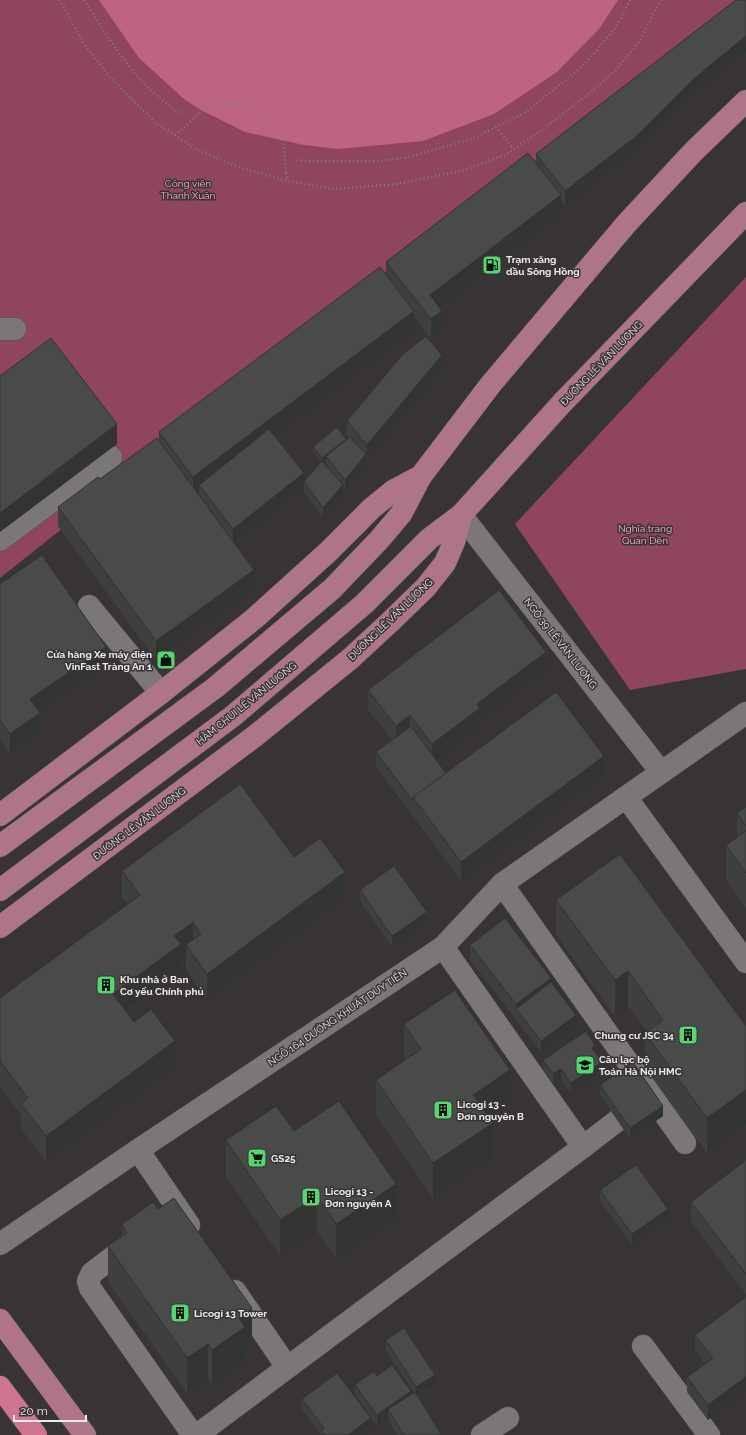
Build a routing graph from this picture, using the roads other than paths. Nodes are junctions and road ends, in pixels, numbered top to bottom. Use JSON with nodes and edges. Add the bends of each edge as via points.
{"nodes":[{"id":1,"x":746,"y":101,"type":"edge"},
{"id":2,"x":746,"y":213,"type":"edge"},
{"id":3,"x":111,"y":457,"type":"dead end"},
{"id":4,"x":421,"y":476,"type":"junction"},
{"id":5,"x":461,"y":515,"type":"junction"},
{"id":6,"x":0,"y":540,"type":"edge"},
{"id":7,"x":89,"y":606,"type":"dead end"},
{"id":8,"x":161,"y":693,"type":"junction"},
{"id":9,"x":746,"y":712,"type":"edge"},
{"id":10,"x":661,"y":772,"type":"junction"},
{"id":11,"x":626,"y":797,"type":"junction"},
{"id":12,"x":0,"y":815,"type":"edge"},
{"id":13,"x":0,"y":846,"type":"edge"},
{"id":14,"x":502,"y":884,"type":"junction"},
{"id":15,"x":0,"y":890,"type":"edge"},
{"id":16,"x":0,"y":926,"type":"edge"},
{"id":17,"x":442,"y":947,"type":"junction"},
{"id":18,"x":746,"y":962,"type":"edge"},
{"id":19,"x":627,"y":1113,"type":"edge"},
{"id":20,"x":685,"y":1143,"type":"dead end"},
{"id":21,"x":584,"y":1147,"type":"junction"},
{"id":22,"x":138,"y":1150,"type":"junction"},
{"id":23,"x":144,"y":1233,"type":"edge"},
{"id":24,"x":199,"y":1239,"type":"edge"},
{"id":25,"x":0,"y":1244,"type":"edge"},
{"id":26,"x":226,"y":1278,"type":"edge"},
{"id":27,"x":0,"y":1320,"type":"edge"},
{"id":28,"x":643,"y":1346,"type":"dead end"},
{"id":29,"x":287,"y":1367,"type":"junction"},
{"id":30,"x":0,"y":1387,"type":"edge"},
{"id":31,"x":508,"y":1418,"type":"dead end"},
{"id":32,"x":36,"y":1435,"type":"edge"},
{"id":33,"x":85,"y":1435,"type":"edge"},
{"id":34,"x":193,"y":1435,"type":"edge"},
{"id":35,"x":197,"y":1435,"type":"edge"},
{"id":36,"x":482,"y":1435,"type":"edge"},
{"id":37,"x":709,"y":1435,"type":"edge"}],
"edges":[{"from":1,"to":4,"type":"main road","via":[[694,151],[627,223],[491,384]]},
{"from":2,"to":5,"type":"main road","name":"ĐƯỜNG LÊ VĂN LƯƠNG","via":[[563,402]]},
{"from":3,"to":6,"type":"street"},
{"from":4,"to":8,"type":"main road","via":[[393,491],[372,508],[255,618]]},
{"from":4,"to":13,"type":"main road","via":[[401,514],[332,588],[216,687]]},
{"from":5,"to":10,"type":"street","name":"NGÕ 39 LÊ VĂN LƯƠNG"},
{"from":5,"to":15,"type":"main road","name":"HẦM CHUI LÊ VĂN LƯƠNG","via":[[430,539],[364,604],[234,716]]},
{"from":5,"to":16,"type":"main road","name":"ĐƯỜNG LÊ VĂN LƯƠNG","via":[[445,563],[426,587],[350,659],[255,736]]},
{"from":7,"to":8,"type":"street"},
{"from":8,"to":12,"type":"main road"},
{"from":9,"to":10,"type":"street","name":"NGÕ 164 ĐƯỜNG KHUẤT DUY TIẾN"},
{"from":10,"to":11,"type":"street","name":"NGÕ 164 ĐƯỜNG KHUẤT DUY TIẾN"},
{"from":11,"to":14,"type":"street","name":"NGÕ 164 ĐƯỜNG KHUẤT DUY TIẾN"},
{"from":11,"to":18,"type":"street"},
{"from":14,"to":17,"type":"street","name":"NGÕ 164 ĐƯỜNG KHUẤT DUY TIẾN"},
{"from":14,"to":20,"type":"street"},
{"from":17,"to":21,"type":"street"},
{"from":17,"to":22,"type":"street","name":"NGÕ 164 ĐƯỜNG KHUẤT DUY TIẾN"},
{"from":19,"to":21,"type":"street"},
{"from":21,"to":29,"type":"street"},
{"from":22,"to":24,"type":"street"},
{"from":22,"to":25,"type":"street","name":"NGÕ 164 ĐƯỜNG KHUẤT DUY TIẾN"},
{"from":23,"to":34,"type":"street","via":[[92,1273],[88,1281],[90,1288]]},
{"from":26,"to":29,"type":"street"},
{"from":27,"to":33,"type":"main road"},
{"from":28,"to":37,"type":"street"},
{"from":29,"to":35,"type":"street"},
{"from":30,"to":32,"type":"highway"},
{"from":31,"to":36,"type":"street"}]}
